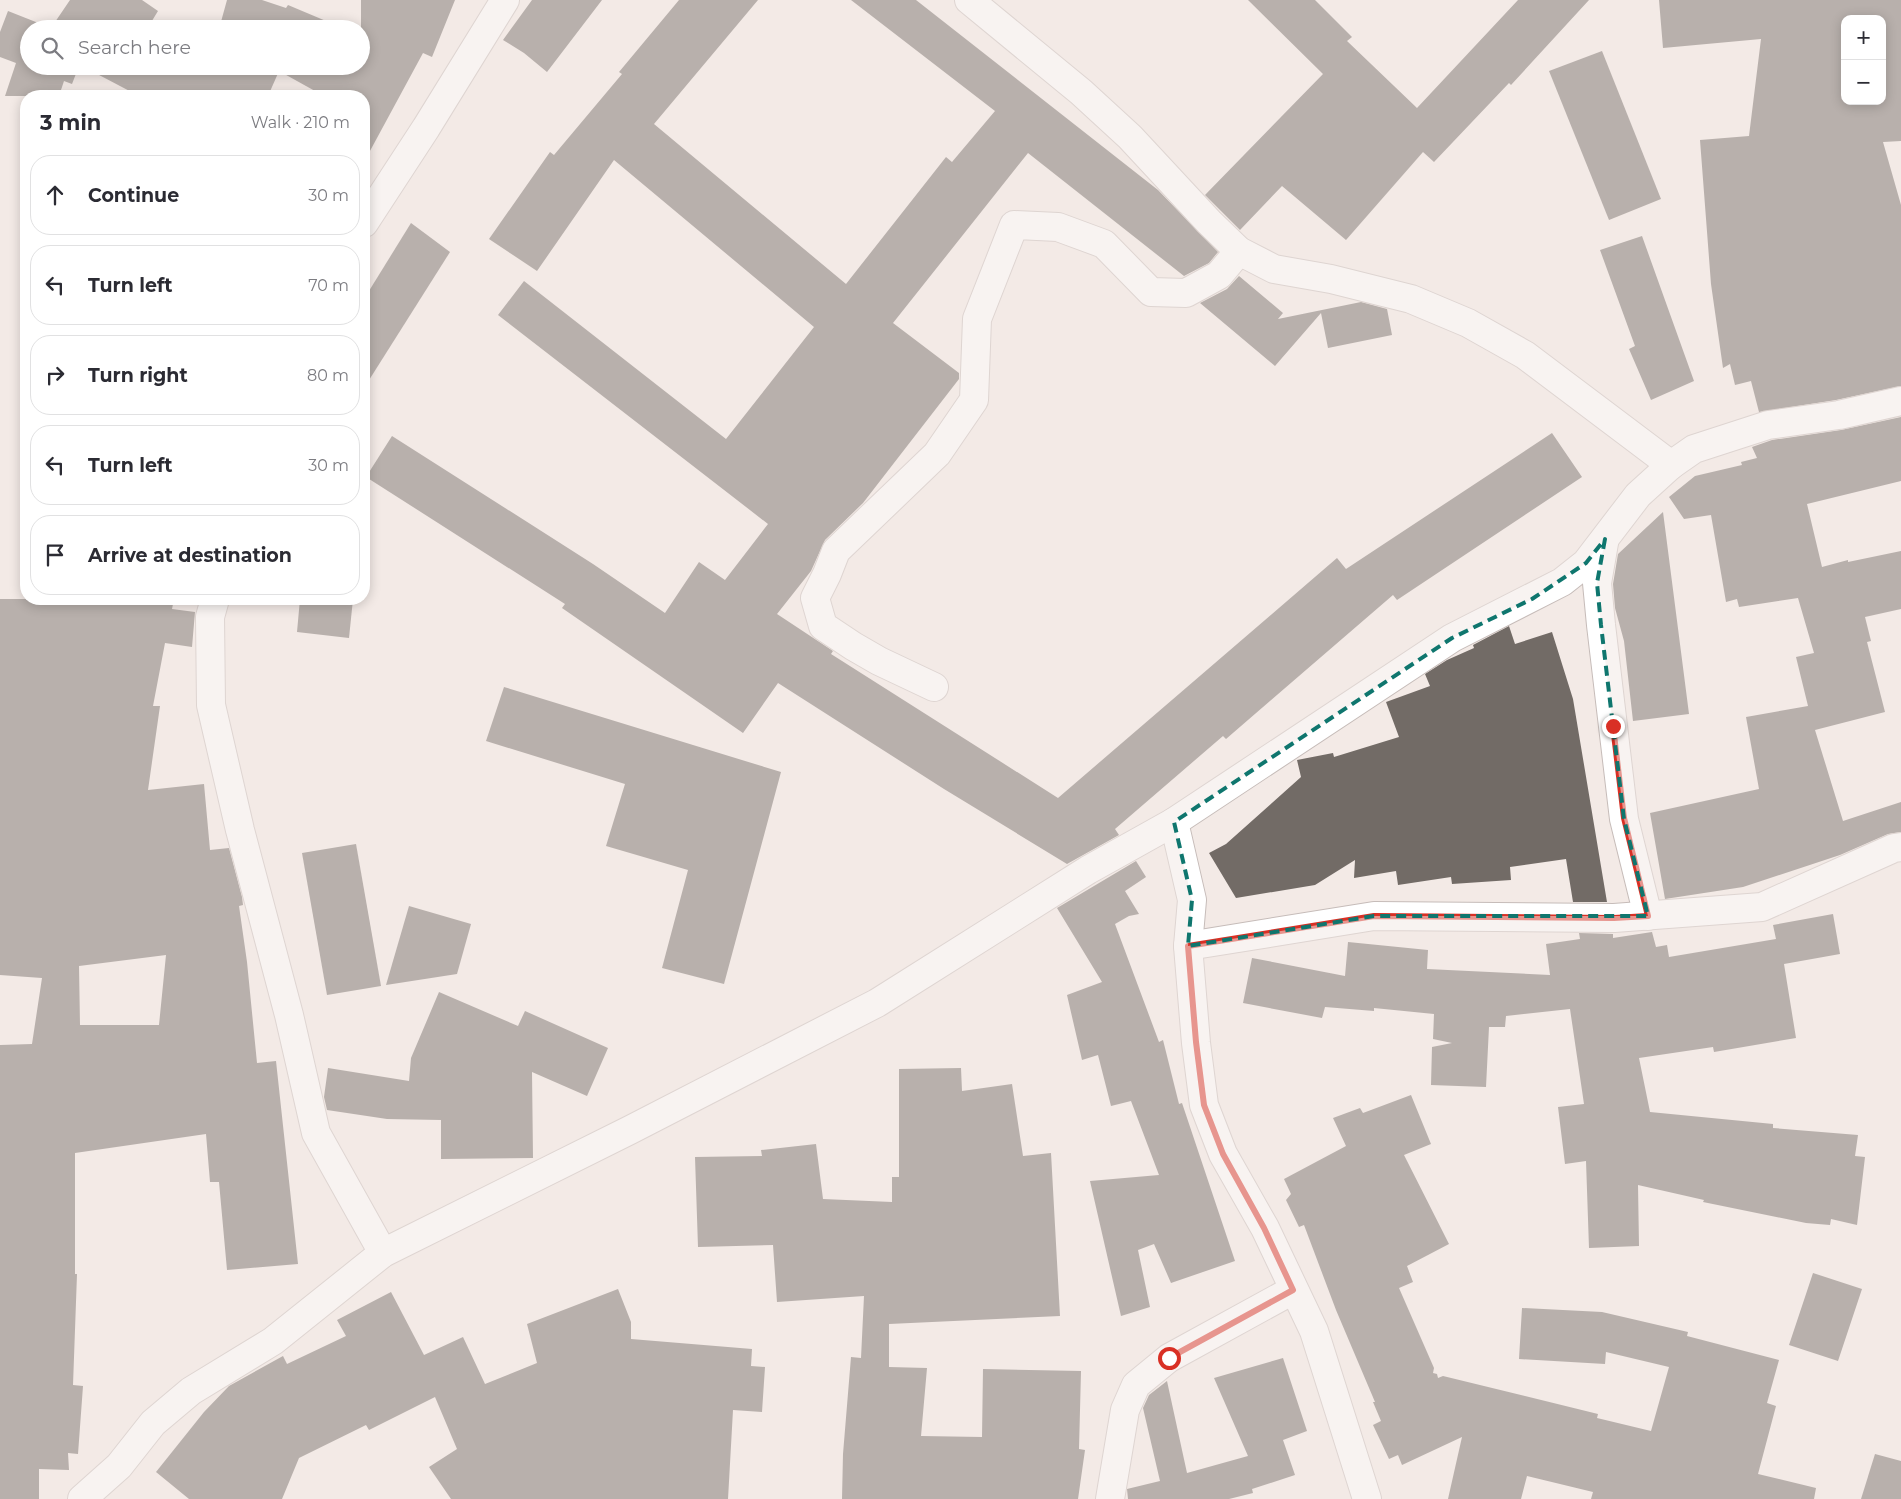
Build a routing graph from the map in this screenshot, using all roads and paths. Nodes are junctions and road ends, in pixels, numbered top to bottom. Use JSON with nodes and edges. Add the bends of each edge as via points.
{"nodes":[{"id":1,"x":505,"y":0,"type":"edge"},
{"id":2,"x":969,"y":0,"type":"edge"},
{"id":3,"x":370,"y":214,"type":"edge"},
{"id":4,"x":1239,"y":251,"type":"junction"},
{"id":5,"x":1901,"y":400,"type":"edge"},
{"id":6,"x":1672,"y":465,"type":"junction"},
{"id":7,"x":1605,"y":539,"type":"junction"},
{"id":8,"x":213,"y":605,"type":"edge"},
{"id":9,"x":934,"y":687,"type":"dead end"},
{"id":10,"x":1174,"y":822,"type":"junction"},
{"id":11,"x":1901,"y":847,"type":"edge"},
{"id":12,"x":1648,"y":916,"type":"junction"},
{"id":13,"x":1188,"y":946,"type":"junction"},
{"id":14,"x":384,"y":1253,"type":"junction"},
{"id":15,"x":1293,"y":1290,"type":"junction"},
{"id":16,"x":82,"y":1499,"type":"edge"},
{"id":17,"x":1110,"y":1499,"type":"edge"},
{"id":18,"x":1367,"y":1499,"type":"edge"}],
"edges":[{"from":1,"to":3,"type":"street"},
{"from":2,"to":4,"type":"street","via":[[1081,92],[1130,137]]},
{"from":4,"to":6,"type":"street","via":[[1274,269],[1411,299],[1468,323],[1525,355]]},
{"from":4,"to":9,"type":"street","via":[[1219,275],[1186,293],[1150,292],[1104,244],[1058,227],[1014,225],[977,319],[974,400],[938,454],[836,550],[815,598],[823,626],[872,657]]},
{"from":5,"to":6,"type":"street","via":[[1839,415],[1768,426],[1694,449]]},
{"from":6,"to":7,"type":"street","via":[[1638,495]]},
{"from":7,"to":10,"type":"street","via":[[1586,564],[1562,582],[1452,638]]},
{"from":7,"to":12,"type":"street","via":[[1597,583],[1601,625],[1624,818]]},
{"from":8,"to":14,"type":"street","via":[[210,617],[211,705],[316,1133]]},
{"from":10,"to":13,"type":"street","via":[[1192,900]]},
{"from":10,"to":14,"type":"street","via":[[1088,870],[877,1003]]},
{"from":11,"to":12,"type":"street","via":[[1762,907]]},
{"from":12,"to":13,"type":"street","via":[[1374,916]]},
{"from":13,"to":15,"type":"street","via":[[1204,1105],[1223,1154],[1264,1228]]},
{"from":14,"to":16,"type":"street","via":[[273,1341],[191,1391],[153,1423],[118,1466]]},
{"from":15,"to":17,"type":"street","via":[[1169,1358],[1136,1385],[1125,1410]]},
{"from":15,"to":18,"type":"street","via":[[1314,1331]]}]}
